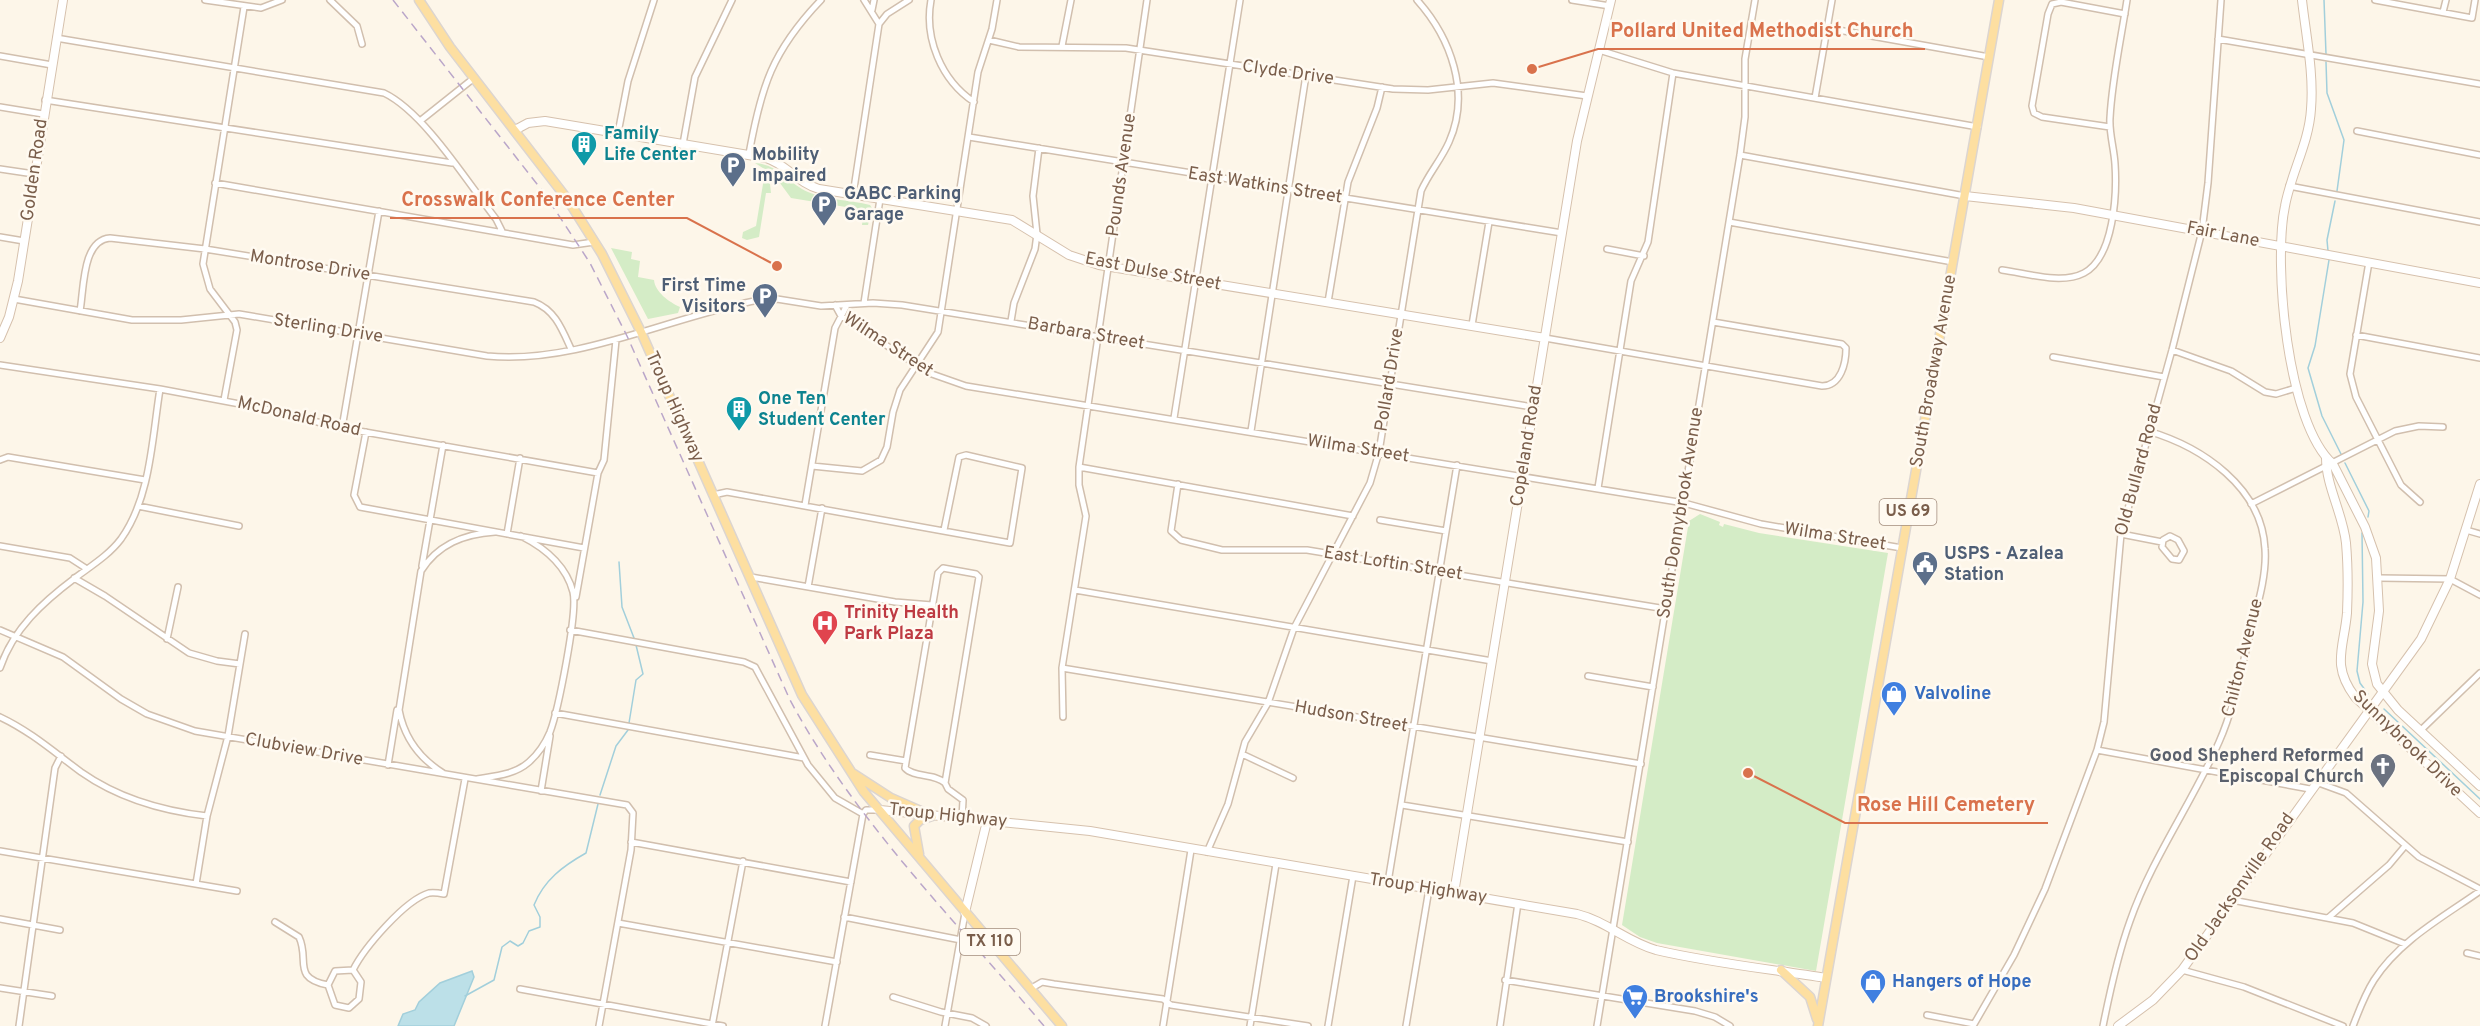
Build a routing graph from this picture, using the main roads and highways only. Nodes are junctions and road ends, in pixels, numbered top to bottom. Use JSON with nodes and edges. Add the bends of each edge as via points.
{"nodes":[{"id":1,"x":418,"y":0,"type":"edge"},
{"id":2,"x":1999,"y":0,"type":"edge"},
{"id":3,"x":850,"y":771,"type":"junction"},
{"id":4,"x":920,"y":857,"type":"junction"},
{"id":5,"x":1781,"y":970,"type":"road end"},
{"id":6,"x":1818,"y":1025,"type":"edge"},
{"id":7,"x":1062,"y":1026,"type":"edge"}],
"edges":[{"from":1,"to":3,"type":"main road","name":"Troup Highway","via":[[568,200],[594,242],[641,332],[802,695]]},
{"from":2,"to":6,"type":"main road","name":"South Broadway Avenue","number":"US 69"},
{"from":3,"to":4,"type":"main road","name":"Troup Highway","number":"TX 110"},
{"from":3,"to":4,"type":"main road","via":[[884,794],[932,816],[914,826]]},
{"from":4,"to":7,"type":"main road","number":"TX 110"},
{"from":5,"to":6,"type":"main road","via":[[1810,997]]}]}
